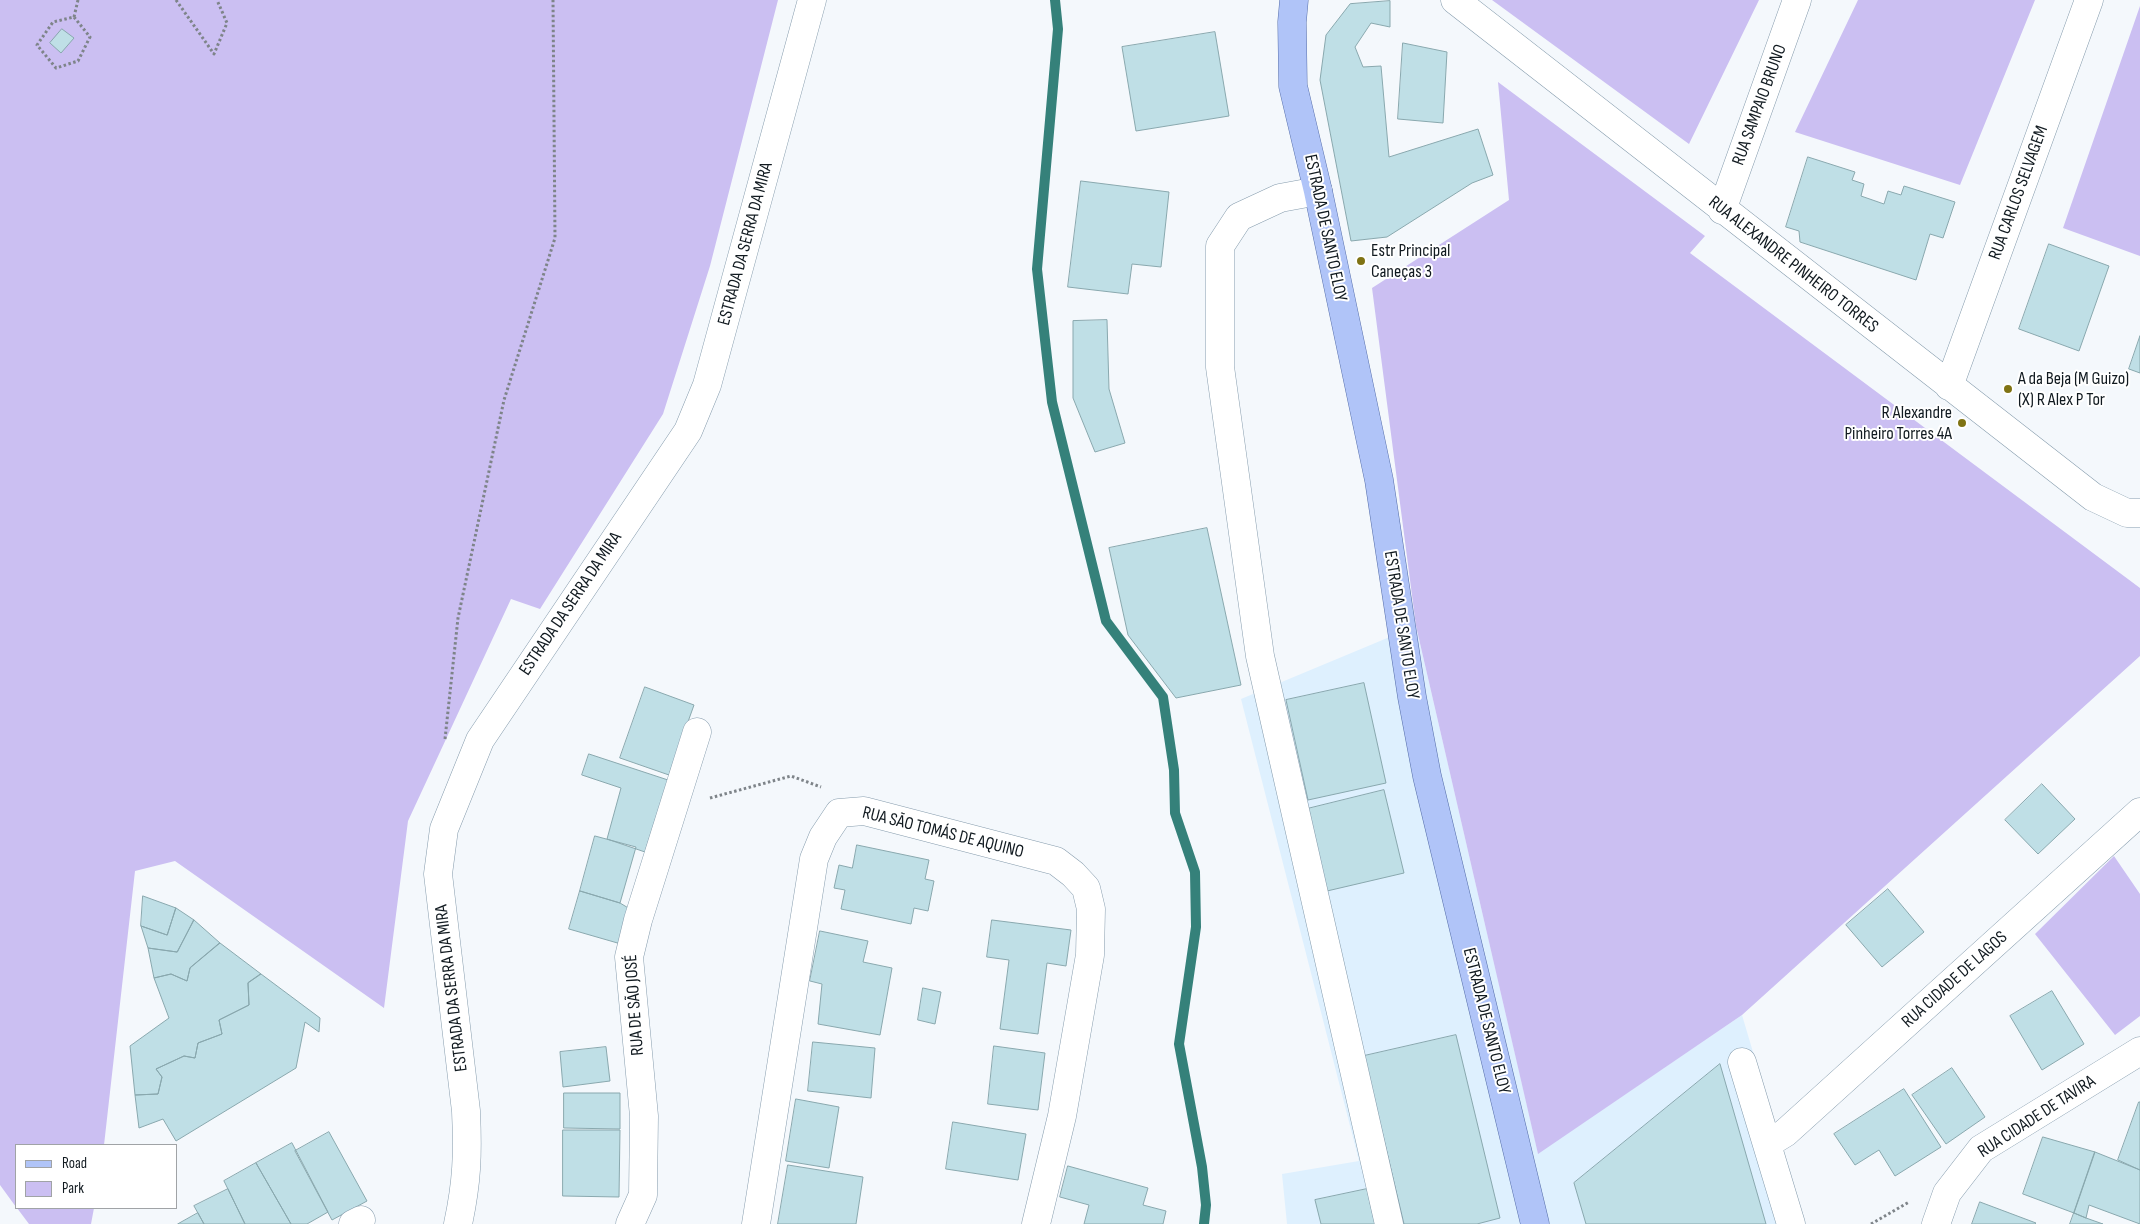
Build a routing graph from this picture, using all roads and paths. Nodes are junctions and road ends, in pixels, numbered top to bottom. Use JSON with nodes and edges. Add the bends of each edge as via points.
{"nodes":[{"id":1,"x":78,"y":0,"type":"edge"},
{"id":2,"x":176,"y":0,"type":"edge"},
{"id":3,"x":217,"y":0,"type":"edge"},
{"id":4,"x":553,"y":0,"type":"edge"},
{"id":5,"x":812,"y":0,"type":"edge"},
{"id":6,"x":1310,"y":0,"type":"edge"},
{"id":7,"x":1455,"y":0,"type":"edge"},
{"id":8,"x":1797,"y":0,"type":"edge"},
{"id":9,"x":2089,"y":0,"type":"edge"},
{"id":10,"x":1293,"y":11,"type":"edge"},
{"id":11,"x":74,"y":17,"type":"junction"},
{"id":12,"x":1318,"y":191,"type":"junction"},
{"id":13,"x":1722,"y":210,"type":"junction"},
{"id":14,"x":1950,"y":386,"type":"junction"},
{"id":15,"x":2140,"y":513,"type":"edge"},
{"id":16,"x":697,"y":732,"type":"dead end"},
{"id":17,"x":444,"y":743,"type":"dead end"},
{"id":18,"x":673,"y":808,"type":"junction"},
{"id":19,"x":2140,"y":812,"type":"edge"},
{"id":20,"x":839,"y":813,"type":"junction"},
{"id":21,"x":2140,"y":1051,"type":"edge"},
{"id":22,"x":1742,"y":1062,"type":"dead end"},
{"id":23,"x":1767,"y":1144,"type":"junction"},
{"id":24,"x":458,"y":1224,"type":"edge"},
{"id":25,"x":630,"y":1224,"type":"edge"},
{"id":26,"x":756,"y":1224,"type":"edge"},
{"id":27,"x":1036,"y":1224,"type":"edge"},
{"id":28,"x":1389,"y":1224,"type":"edge"},
{"id":29,"x":1535,"y":1224,"type":"edge"},
{"id":30,"x":1791,"y":1224,"type":"edge"},
{"id":31,"x":1936,"y":1224,"type":"edge"}],
"edges":[{"from":1,"to":11,"type":"path"},
{"from":2,"to":3,"type":"path","via":[[214,54],[227,23]]},
{"from":4,"to":17,"type":"path","via":[[555,238],[504,400],[458,618]]},
{"from":5,"to":24,"type":"street","name":"ESTRADA DA SERRA DA MIRA","via":[[707,385],[688,431],[480,740],[444,829],[438,874],[468,1148],[466,1187]]},
{"from":6,"to":10,"type":"main road","name":"ESTRADA DE SANTO ELOY"},
{"from":7,"to":13,"type":"street","name":"RUA ALEXANDRE PINHEIRO TORRES"},
{"from":8,"to":13,"type":"street","name":"RUA SAMPAIO BRUNO"},
{"from":9,"to":14,"type":"street","name":"RUA CARLOS SELVAGEM"},
{"from":10,"to":12,"type":"main road","name":"ESTRADA DE SANTO ELOY","via":[[1292,86]]},
{"from":11,"to":11,"type":"path","via":[[53,22],[37,45],[56,68],[78,60],[90,37]]},
{"from":12,"to":28,"type":"street","via":[[1280,198],[1239,217],[1220,246],[1220,367],[1260,656]]},
{"from":12,"to":29,"type":"main road","name":"ESTRADA DE SANTO ELOY","via":[[1379,480],[1427,776]]},
{"from":13,"to":14,"type":"street","name":"RUA ALEXANDRE PINHEIRO TORRES"},
{"from":14,"to":15,"type":"street","name":"RUA ALEXANDRE PINHEIRO TORRES","via":[[2093,497],[2127,513]]},
{"from":16,"to":18,"type":"street","name":"RUA DE SÃO JOSÉ"},
{"from":18,"to":20,"type":"path","via":[[791,776],[824,789]]},
{"from":18,"to":25,"type":"street","name":"RUA DE SÃO JOSÉ","via":[[629,957],[644,1116],[643,1195]]},
{"from":19,"to":23,"type":"street","name":"RUA CIDADE DE LAGOS","via":[[1785,1133]]},
{"from":20,"to":26,"type":"street","name":"RUA SÃO TOMÁS DE AQUINO","via":[[823,837],[814,859]]},
{"from":20,"to":27,"type":"street","name":"RUA SÃO TOMÁS DE AQUINO","via":[[864,811],[1056,861],[1086,888],[1091,909],[1090,955],[1062,1116]]},
{"from":21,"to":31,"type":"street","name":"RUA CIDADE DE TAVIRA","via":[[1981,1149],[1947,1193]]},
{"from":22,"to":23,"type":"street"},
{"from":23,"to":30,"type":"street"}]}
